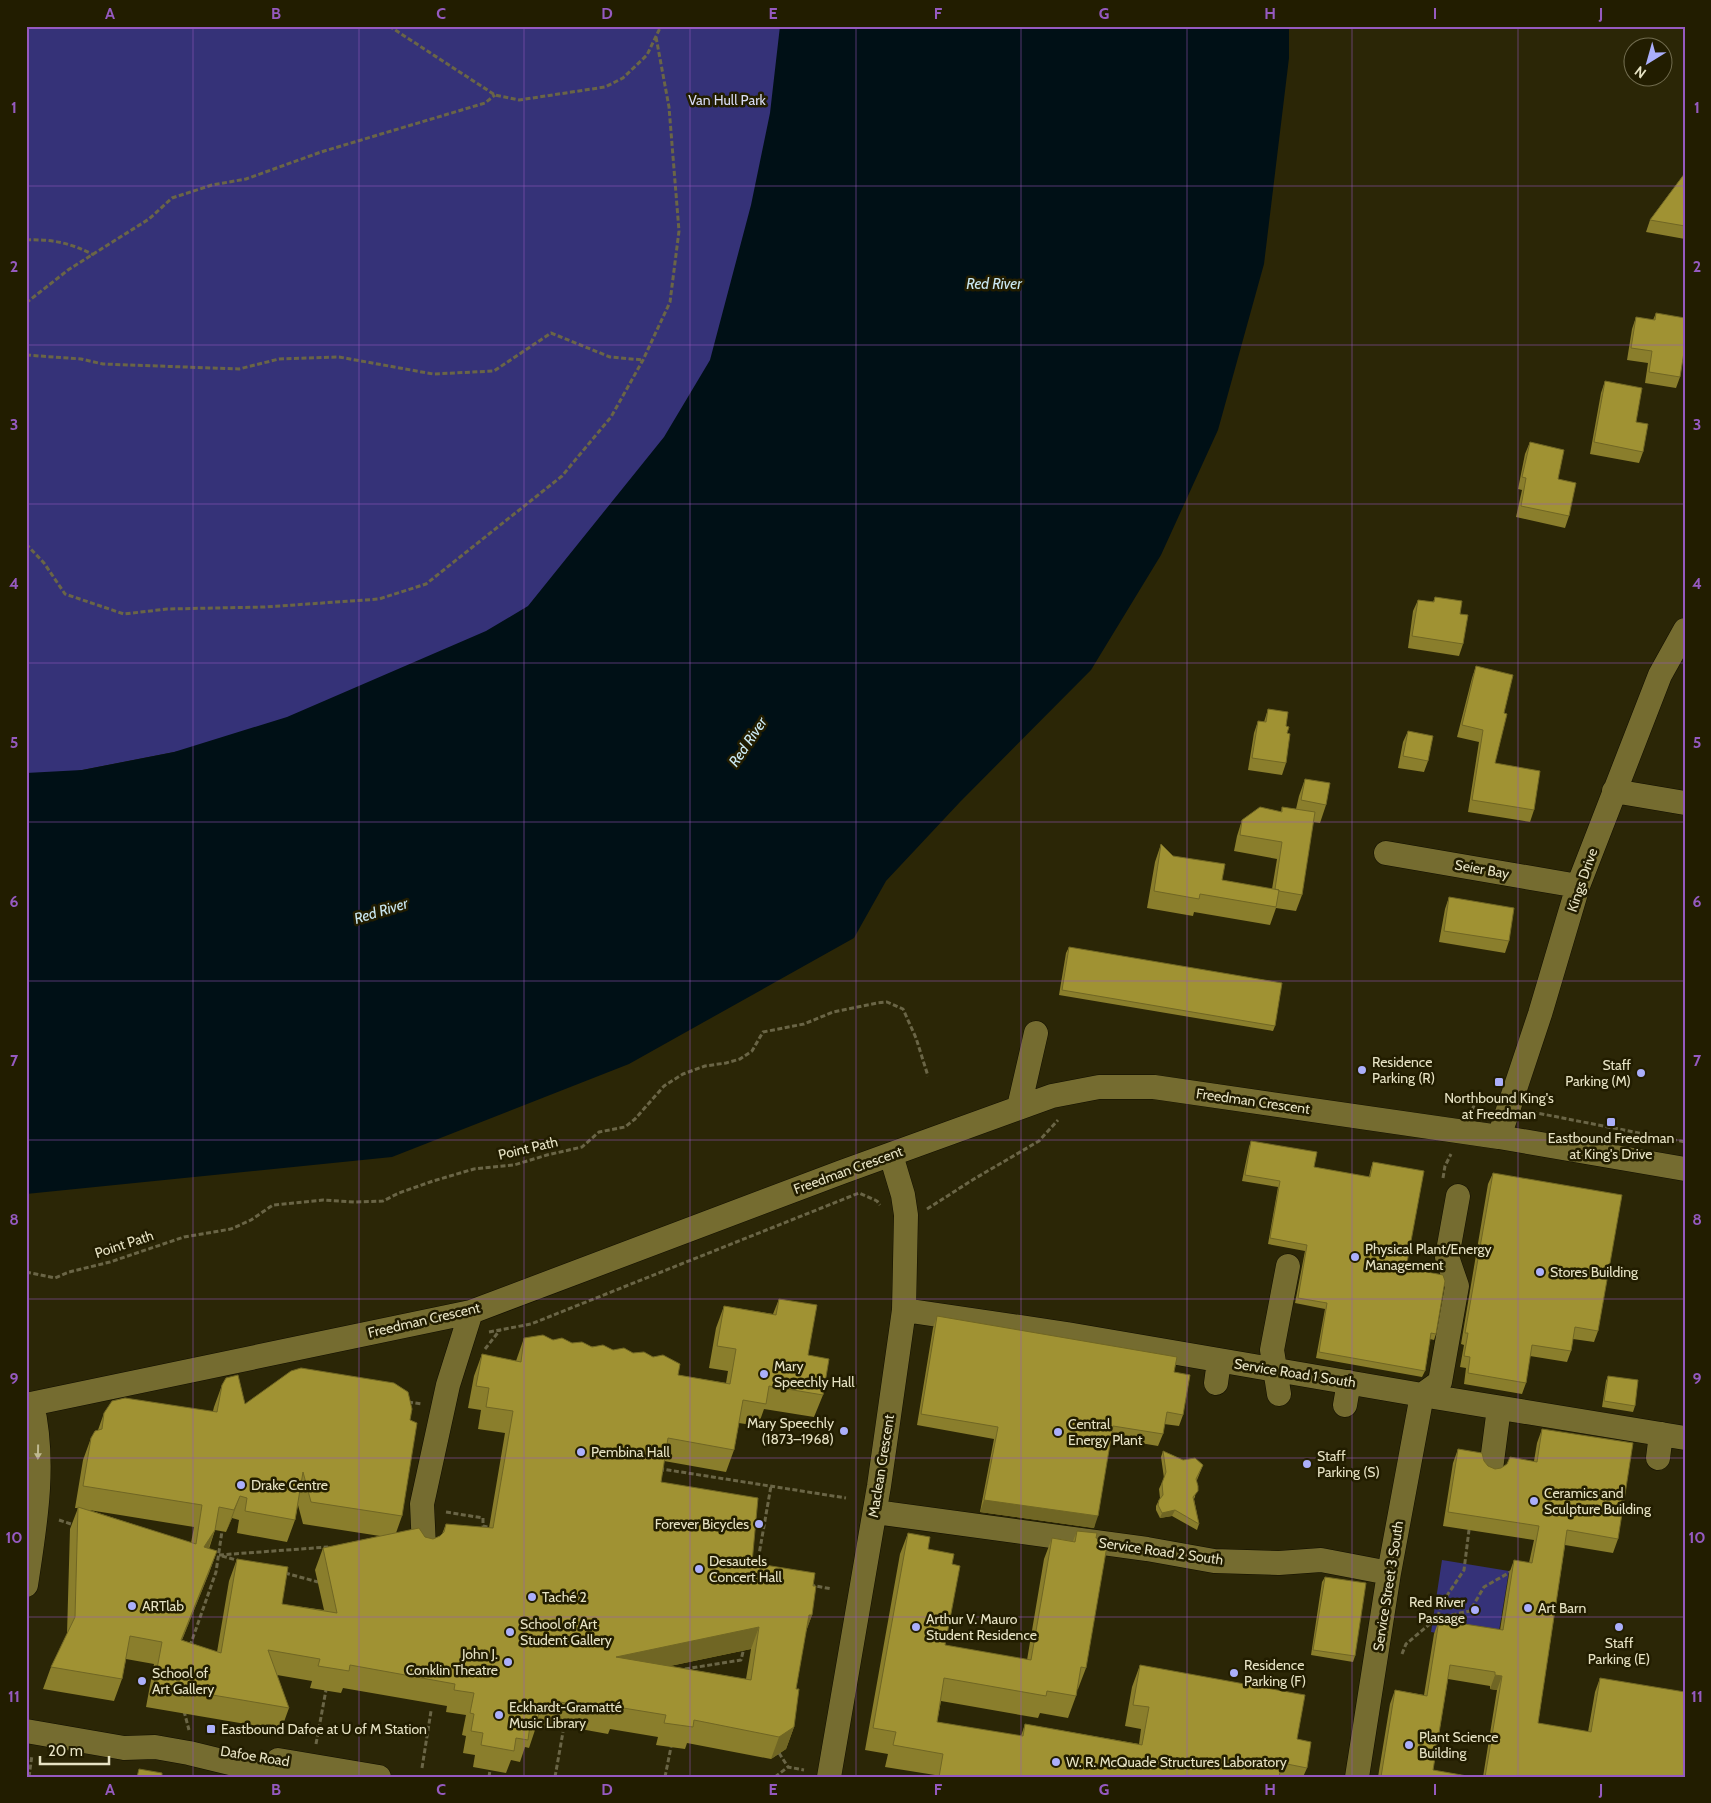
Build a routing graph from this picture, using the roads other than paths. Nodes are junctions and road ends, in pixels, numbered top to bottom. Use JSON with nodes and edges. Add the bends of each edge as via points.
{"nodes":[{"id":1,"x":1685,"y":630,"type":"edge"},
{"id":2,"x":1614,"y":791,"type":"junction"},
{"id":3,"x":1685,"y":803,"type":"edge"},
{"id":4,"x":1386,"y":852,"type":"dead end"},
{"id":5,"x":1578,"y":886,"type":"junction"},
{"id":6,"x":1036,"y":1033,"type":"dead end"},
{"id":7,"x":1020,"y":1107,"type":"junction"},
{"id":8,"x":1498,"y":1137,"type":"junction"},
{"id":9,"x":891,"y":1155,"type":"junction"},
{"id":10,"x":1685,"y":1170,"type":"edge"},
{"id":11,"x":1458,"y":1196,"type":"dead end"},
{"id":12,"x":1288,"y":1266,"type":"dead end"},
{"id":13,"x":904,"y":1310,"type":"junction"},
{"id":14,"x":471,"y":1312,"type":"junction"},
{"id":15,"x":1276,"y":1370,"type":"junction"},
{"id":16,"x":1349,"y":1382,"type":"junction"},
{"id":17,"x":1279,"y":1394,"type":"dead end"},
{"id":18,"x":1422,"y":1395,"type":"junction"},
{"id":19,"x":29,"y":1404,"type":"edge"},
{"id":20,"x":1345,"y":1405,"type":"dead end"},
{"id":21,"x":1500,"y":1408,"type":"junction"},
{"id":22,"x":1661,"y":1434,"type":"junction"},
{"id":23,"x":1685,"y":1438,"type":"edge"},
{"id":24,"x":1658,"y":1458,"type":"dead end"},
{"id":25,"x":1491,"y":1469,"type":"edge"},
{"id":26,"x":875,"y":1512,"type":"junction"},
{"id":27,"x":424,"y":1546,"type":"edge"},
{"id":28,"x":1389,"y":1573,"type":"junction"},
{"id":29,"x":26,"y":1585,"type":"edge"},
{"id":30,"x":30,"y":1741,"type":"edge"},
{"id":31,"x":190,"y":1744,"type":"junction"},
{"id":32,"x":298,"y":1777,"type":"edge"},
{"id":33,"x":380,"y":1777,"type":"edge"},
{"id":34,"x":828,"y":1777,"type":"edge"},
{"id":35,"x":1357,"y":1777,"type":"edge"}],
"edges":[{"from":1,"to":2,"type":"street","name":"Kings Drive","via":[[1660,676]]},
{"from":2,"to":3,"type":"street"},
{"from":2,"to":5,"type":"street","name":"Kings Drive"},
{"from":4,"to":5,"type":"street","name":"Seier Bay"},
{"from":5,"to":8,"type":"street","name":"Kings Drive","via":[[1548,1020]]},
{"from":6,"to":7,"type":"street"},
{"from":7,"to":8,"type":"street","name":"Freedman Crescent","via":[[1099,1086],[1154,1087]]},
{"from":7,"to":9,"type":"street","name":"Freedman Crescent"},
{"from":8,"to":10,"type":"street","name":"Freedman Crescent"},
{"from":9,"to":13,"type":"street","name":"Maclean Crescent","via":[[906,1215]]},
{"from":9,"to":14,"type":"street","name":"Freedman Crescent"},
{"from":11,"to":18,"type":"street","via":[[1447,1257],[1456,1286],[1440,1382]]},
{"from":12,"to":15,"type":"street","via":[[1272,1350]]},
{"from":13,"to":15,"type":"street","name":"Service Road 1 South","via":[[1000,1315],[1133,1338],[1208,1361]]},
{"from":13,"to":26,"type":"street","name":"Maclean Crescent"},
{"from":14,"to":19,"type":"street","name":"Freedman Crescent"},
{"from":14,"to":27,"type":"street","via":[[448,1385],[422,1504]]},
{"from":15,"to":16,"type":"street","name":"Service Road 1 South"},
{"from":15,"to":17,"type":"street"},
{"from":16,"to":18,"type":"street","name":"Service Road 1 South"},
{"from":16,"to":20,"type":"street"},
{"from":18,"to":21,"type":"street","name":"Service Road 1 South"},
{"from":18,"to":28,"type":"street","name":"Service Street 3 South"},
{"from":19,"to":29,"type":"street","one_way":true,"via":[[38,1428],[37,1512]]},
{"from":21,"to":22,"type":"street","name":"Service Road 1 South"},
{"from":21,"to":25,"type":"street"},
{"from":22,"to":23,"type":"street","name":"Service Road 1 South"},
{"from":22,"to":24,"type":"street"},
{"from":26,"to":28,"type":"street","name":"Service Road 2 South","via":[[1214,1561],[1279,1563],[1321,1560]]},
{"from":26,"to":34,"type":"street","name":"Maclean Crescent"},
{"from":28,"to":35,"type":"street","name":"Service Street 3 South"},
{"from":30,"to":31,"type":"street","name":"Dafoe Road","via":[[124,1748]]},
{"from":31,"to":32,"type":"street","name":"Dafoe Road","via":[[259,1770]]},
{"from":31,"to":33,"type":"street","name":"Dafoe Road"}]}
